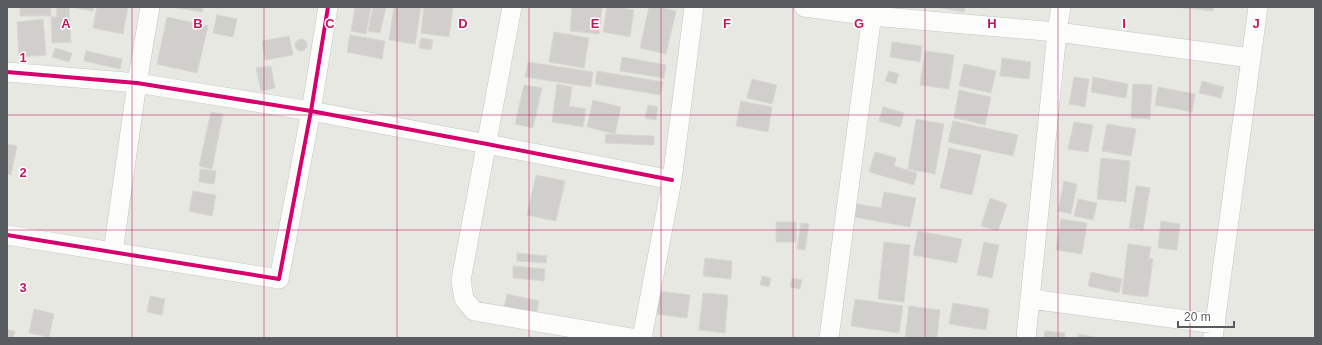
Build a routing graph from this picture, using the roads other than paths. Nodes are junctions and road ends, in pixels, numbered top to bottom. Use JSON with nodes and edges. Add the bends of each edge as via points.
{"nodes":[{"id":1,"x":150,"y":7,"type":"edge"},
{"id":2,"x":328,"y":7,"type":"edge"},
{"id":3,"x":512,"y":7,"type":"edge"},
{"id":4,"x":694,"y":7,"type":"edge"},
{"id":5,"x":804,"y":7,"type":"edge"},
{"id":6,"x":1061,"y":7,"type":"edge"},
{"id":7,"x":1258,"y":7,"type":"edge"},
{"id":8,"x":873,"y":11,"type":"edge"},
{"id":9,"x":1057,"y":32,"type":"junction"},
{"id":10,"x":1251,"y":58,"type":"junction"},
{"id":11,"x":7,"y":72,"type":"edge"},
{"id":12,"x":136,"y":83,"type":"junction"},
{"id":13,"x":311,"y":112,"type":"junction"},
{"id":14,"x":487,"y":144,"type":"junction"},
{"id":15,"x":672,"y":180,"type":"junction"},
{"id":16,"x":7,"y":235,"type":"edge"},
{"id":17,"x":113,"y":252,"type":"junction"},
{"id":18,"x":1030,"y":299,"type":"junction"},
{"id":19,"x":1215,"y":331,"type":"edge"},
{"id":20,"x":632,"y":338,"type":"edge"},
{"id":21,"x":642,"y":338,"type":"edge"},
{"id":22,"x":829,"y":338,"type":"edge"},
{"id":23,"x":1026,"y":338,"type":"edge"}],
"edges":[{"from":1,"to":12,"type":"street"},
{"from":2,"to":13,"type":"street"},
{"from":3,"to":14,"type":"street"},
{"from":4,"to":15,"type":"street"},
{"from":5,"to":8,"type":"street"},
{"from":6,"to":9,"type":"street"},
{"from":7,"to":10,"type":"street"},
{"from":8,"to":9,"type":"street"},
{"from":8,"to":22,"type":"street"},
{"from":9,"to":10,"type":"street"},
{"from":9,"to":18,"type":"street"},
{"from":10,"to":19,"type":"street"},
{"from":11,"to":12,"type":"street"},
{"from":12,"to":13,"type":"street"},
{"from":12,"to":17,"type":"street"},
{"from":13,"to":14,"type":"street"},
{"from":13,"to":17,"type":"street","via":[[279,279]]},
{"from":14,"to":15,"type":"street"},
{"from":14,"to":20,"type":"street","via":[[461,280],[464,298],[474,311]]},
{"from":15,"to":21,"type":"street"},
{"from":16,"to":17,"type":"street"},
{"from":18,"to":19,"type":"street"},
{"from":18,"to":23,"type":"street"}]}
